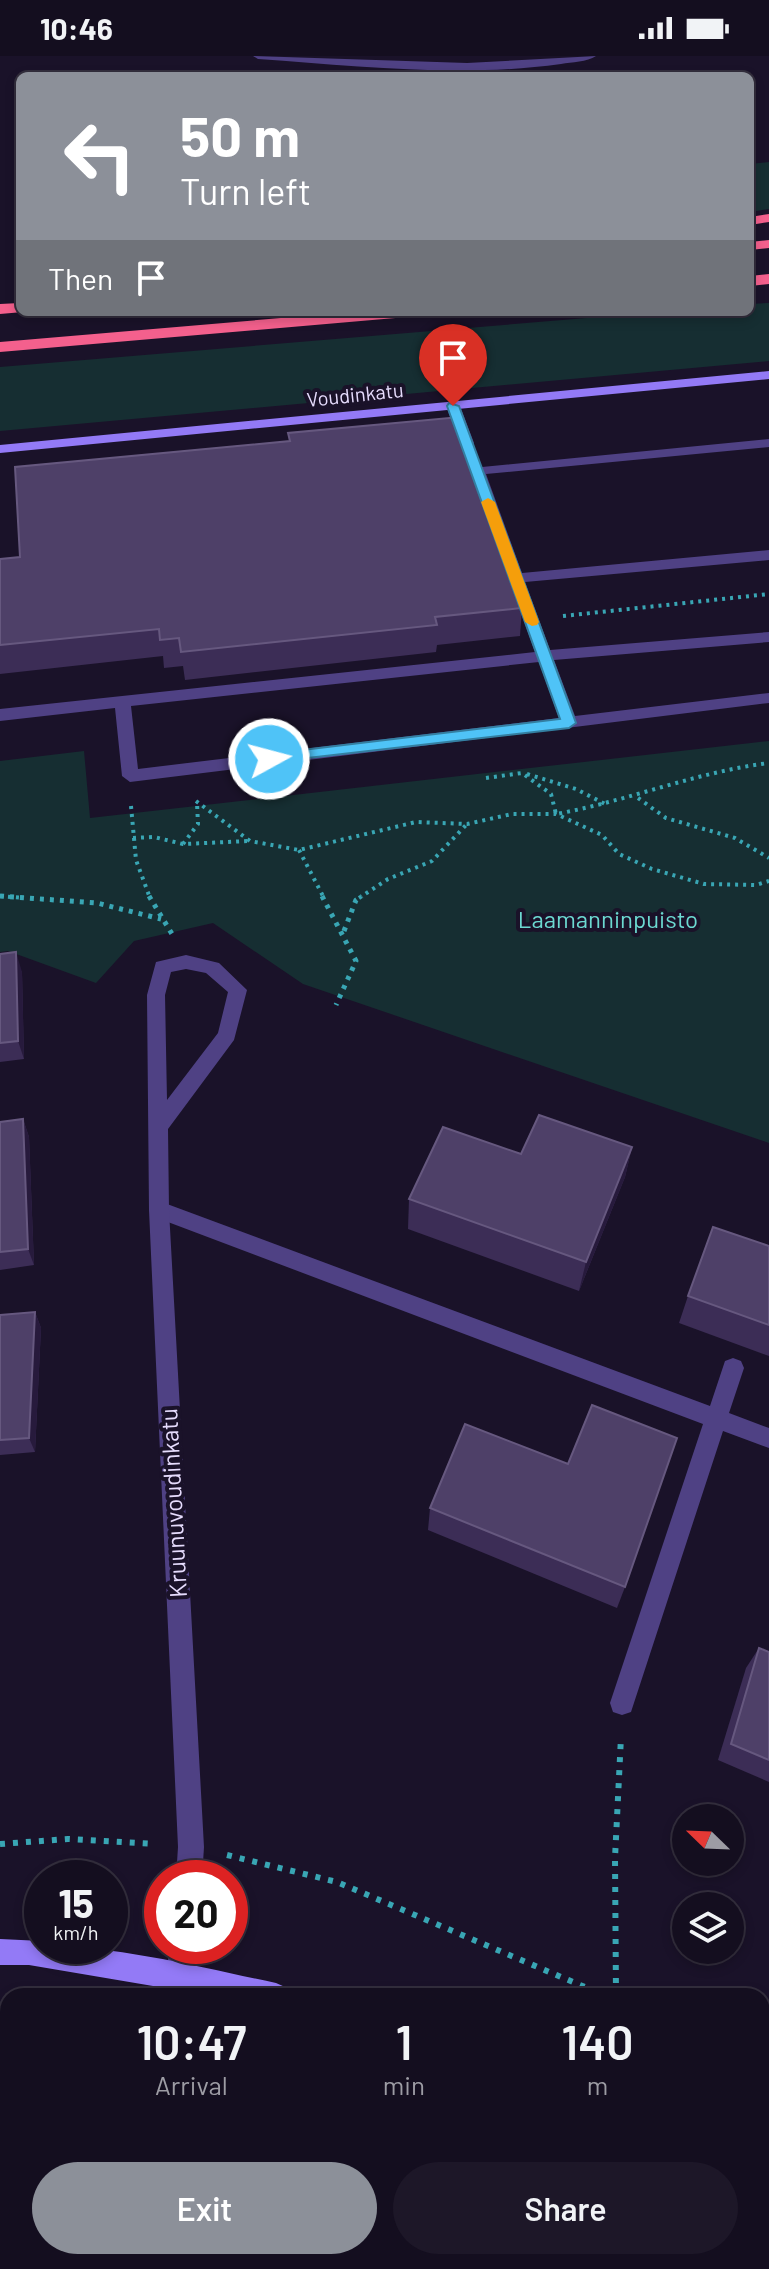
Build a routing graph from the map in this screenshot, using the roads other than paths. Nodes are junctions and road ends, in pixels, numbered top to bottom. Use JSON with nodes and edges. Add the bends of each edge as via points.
{"nodes":[{"id":1,"x":258,"y":56,"type":"edge"},
{"id":2,"x":591,"y":56,"type":"edge"},
{"id":3,"x":360,"y":316,"type":"edge"},
{"id":4,"x":0,"y":347,"type":"edge"},
{"id":5,"x":766,"y":376,"type":"edge"},
{"id":6,"x":453,"y":406,"type":"junction"},
{"id":7,"x":769,"y":443,"type":"edge"},
{"id":8,"x":0,"y":449,"type":"edge"},
{"id":9,"x":477,"y":471,"type":"junction"},
{"id":10,"x":769,"y":555,"type":"edge"},
{"id":11,"x":516,"y":578,"type":"junction"},
{"id":12,"x":769,"y":637,"type":"edge"},
{"id":13,"x":544,"y":656,"type":"junction"},
{"id":14,"x":769,"y":698,"type":"edge"},
{"id":15,"x":122,"y":702,"type":"junction"},
{"id":16,"x":0,"y":715,"type":"edge"},
{"id":17,"x":569,"y":723,"type":"junction"},
{"id":18,"x":158,"y":1127,"type":"junction"},
{"id":19,"x":159,"y":1210,"type":"junction"},
{"id":20,"x":733,"y":1368,"type":"dead end"},
{"id":21,"x":715,"y":1418,"type":"junction"},
{"id":22,"x":769,"y":1438,"type":"edge"},
{"id":23,"x":622,"y":1703,"type":"road end"},
{"id":24,"x":190,"y":1860,"type":"edge"},
{"id":25,"x":0,"y":1952,"type":"edge"},
{"id":26,"x":181,"y":1964,"type":"edge"},
{"id":27,"x":180,"y":1976,"type":"junction"},
{"id":28,"x":238,"y":1988,"type":"edge"}],
"edges":[{"from":1,"to":2,"type":"street","via":[[466,67]]},
{"from":3,"to":4,"type":"highway"},
{"from":5,"to":6,"type":"main road","name":"Voudinkatu"},
{"from":6,"to":8,"type":"main road","name":"Voudinkatu"},
{"from":6,"to":9,"type":"street"},
{"from":7,"to":9,"type":"street"},
{"from":9,"to":11,"type":"street"},
{"from":10,"to":11,"type":"street"},
{"from":11,"to":13,"type":"street"},
{"from":12,"to":13,"type":"street"},
{"from":13,"to":15,"type":"street"},
{"from":13,"to":17,"type":"street"},
{"from":14,"to":17,"type":"street"},
{"from":15,"to":16,"type":"street"},
{"from":15,"to":17,"type":"street","via":[[130,776]]},
{"from":18,"to":18,"type":"street","name":"Kruunuvoudinkatu","via":[[156,995],[163,967],[187,959],[219,969],[238,990],[227,1035]]},
{"from":18,"to":19,"type":"street","name":"Kruunuvoudinkatu"},
{"from":19,"to":21,"type":"street"},
{"from":19,"to":24,"type":"street","name":"Kruunuvoudinkatu"},
{"from":20,"to":21,"type":"street"},
{"from":21,"to":22,"type":"street"},
{"from":21,"to":23,"type":"street"},
{"from":25,"to":27,"type":"main road"},
{"from":26,"to":27,"type":"street"},
{"from":27,"to":28,"type":"main road"}]}
